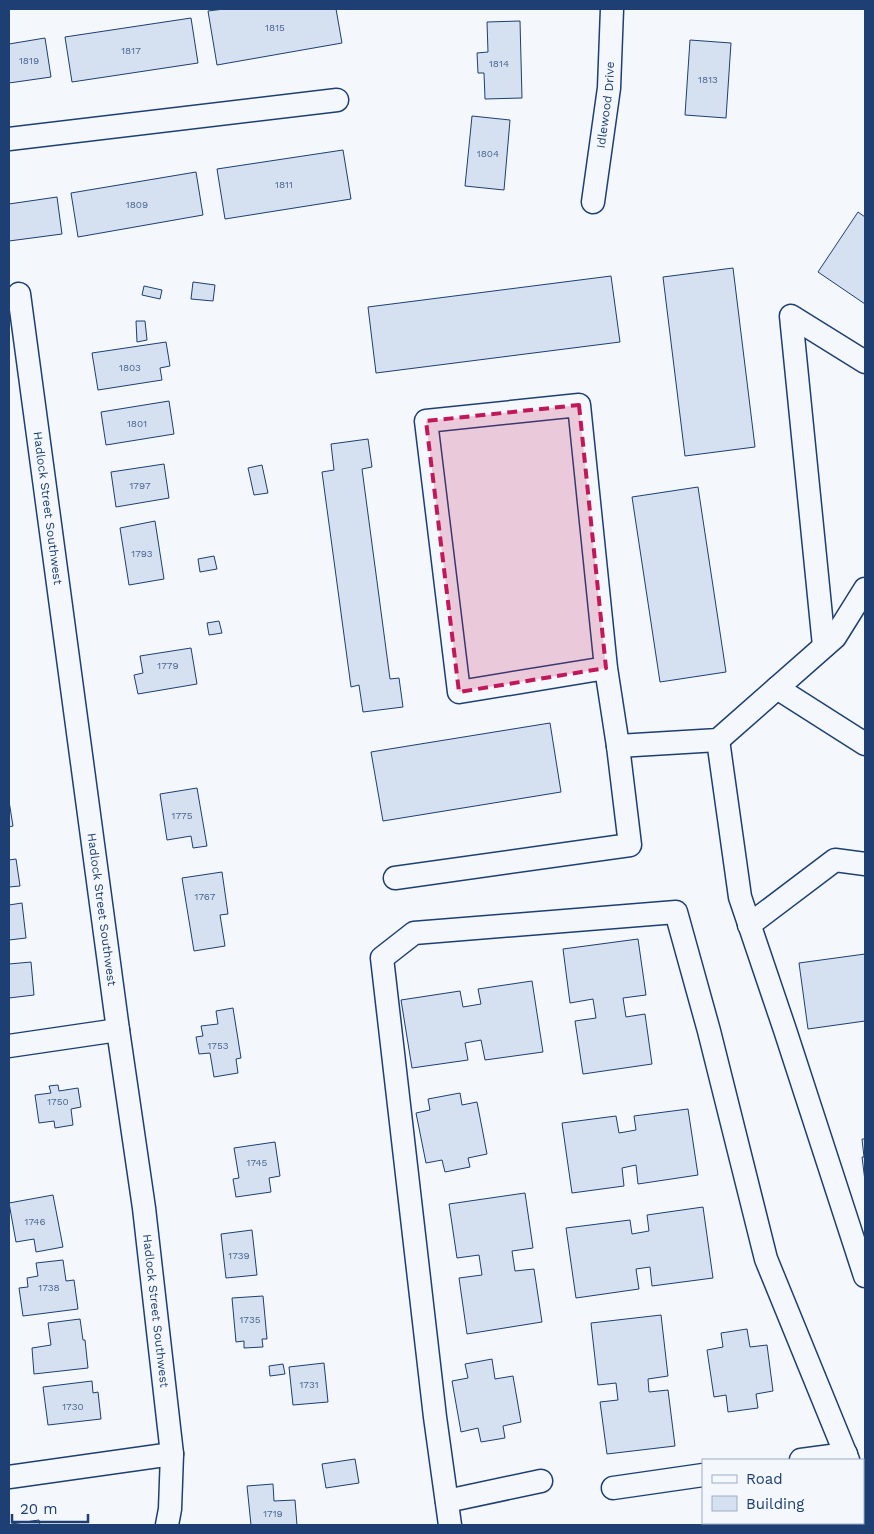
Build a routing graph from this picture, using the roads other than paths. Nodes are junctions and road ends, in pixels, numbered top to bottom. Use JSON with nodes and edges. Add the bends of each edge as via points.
{"nodes":[{"id":1,"x":612,"y":9,"type":"edge"},
{"id":2,"x":337,"y":100,"type":"dead end"},
{"id":3,"x":9,"y":139,"type":"edge"},
{"id":4,"x":593,"y":202,"type":"dead end"},
{"id":5,"x":19,"y":294,"type":"dead end"},
{"id":6,"x":865,"y":362,"type":"edge"},
{"id":7,"x":865,"y":589,"type":"edge"},
{"id":8,"x":824,"y":646,"type":"junction"},
{"id":9,"x":606,"y":668,"type":"junction"},
{"id":10,"x":777,"y":688,"type":"junction"},
{"id":11,"x":718,"y":740,"type":"junction"},
{"id":12,"x":865,"y":744,"type":"edge"},
{"id":13,"x":618,"y":746,"type":"junction"},
{"id":14,"x":865,"y":864,"type":"edge"},
{"id":15,"x":394,"y":878,"type":"dead end"},
{"id":16,"x":750,"y":925,"type":"junction"},
{"id":17,"x":118,"y":1030,"type":"junction"},
{"id":18,"x":9,"y":1046,"type":"edge"},
{"id":19,"x":865,"y":1276,"type":"edge"},
{"id":20,"x":172,"y":1454,"type":"junction"},
{"id":21,"x":847,"y":1457,"type":"edge"},
{"id":22,"x":817,"y":1459,"type":"edge"},
{"id":23,"x":702,"y":1475,"type":"edge"},
{"id":24,"x":9,"y":1477,"type":"edge"},
{"id":25,"x":541,"y":1481,"type":"dead end"},
{"id":26,"x":613,"y":1488,"type":"dead end"},
{"id":27,"x":446,"y":1501,"type":"junction"},
{"id":28,"x":167,"y":1525,"type":"edge"},
{"id":29,"x":450,"y":1525,"type":"edge"}],
"edges":[{"from":1,"to":4,"type":"street","name":"Idlewood Drive","via":[[609,88]]},
{"from":2,"to":3,"type":"street"},
{"from":5,"to":17,"type":"street","name":"Hadlock Street Southwest"},
{"from":6,"to":8,"type":"street","via":[[791,316]]},
{"from":7,"to":8,"type":"street","via":[[835,636]]},
{"from":8,"to":10,"type":"street"},
{"from":9,"to":9,"type":"street","via":[[459,692],[426,421],[579,404]]},
{"from":9,"to":13,"type":"street"},
{"from":10,"to":11,"type":"street"},
{"from":10,"to":12,"type":"street"},
{"from":11,"to":13,"type":"street"},
{"from":11,"to":16,"type":"street","via":[[740,897]]},
{"from":13,"to":15,"type":"street","via":[[630,845]]},
{"from":14,"to":16,"type":"street","via":[[836,860]]},
{"from":16,"to":19,"type":"street"},
{"from":17,"to":18,"type":"street"},
{"from":17,"to":20,"type":"street","name":"Hadlock Street Southwest","via":[[144,1208]]},
{"from":20,"to":24,"type":"street"},
{"from":20,"to":28,"type":"street","name":"Hadlock Street Southwest"},
{"from":21,"to":22,"type":"street"},
{"from":21,"to":27,"type":"street","via":[[766,1259],[676,912],[414,933],[382,958]]},
{"from":23,"to":26,"type":"street"},
{"from":25,"to":27,"type":"street"},
{"from":27,"to":29,"type":"street"}]}
